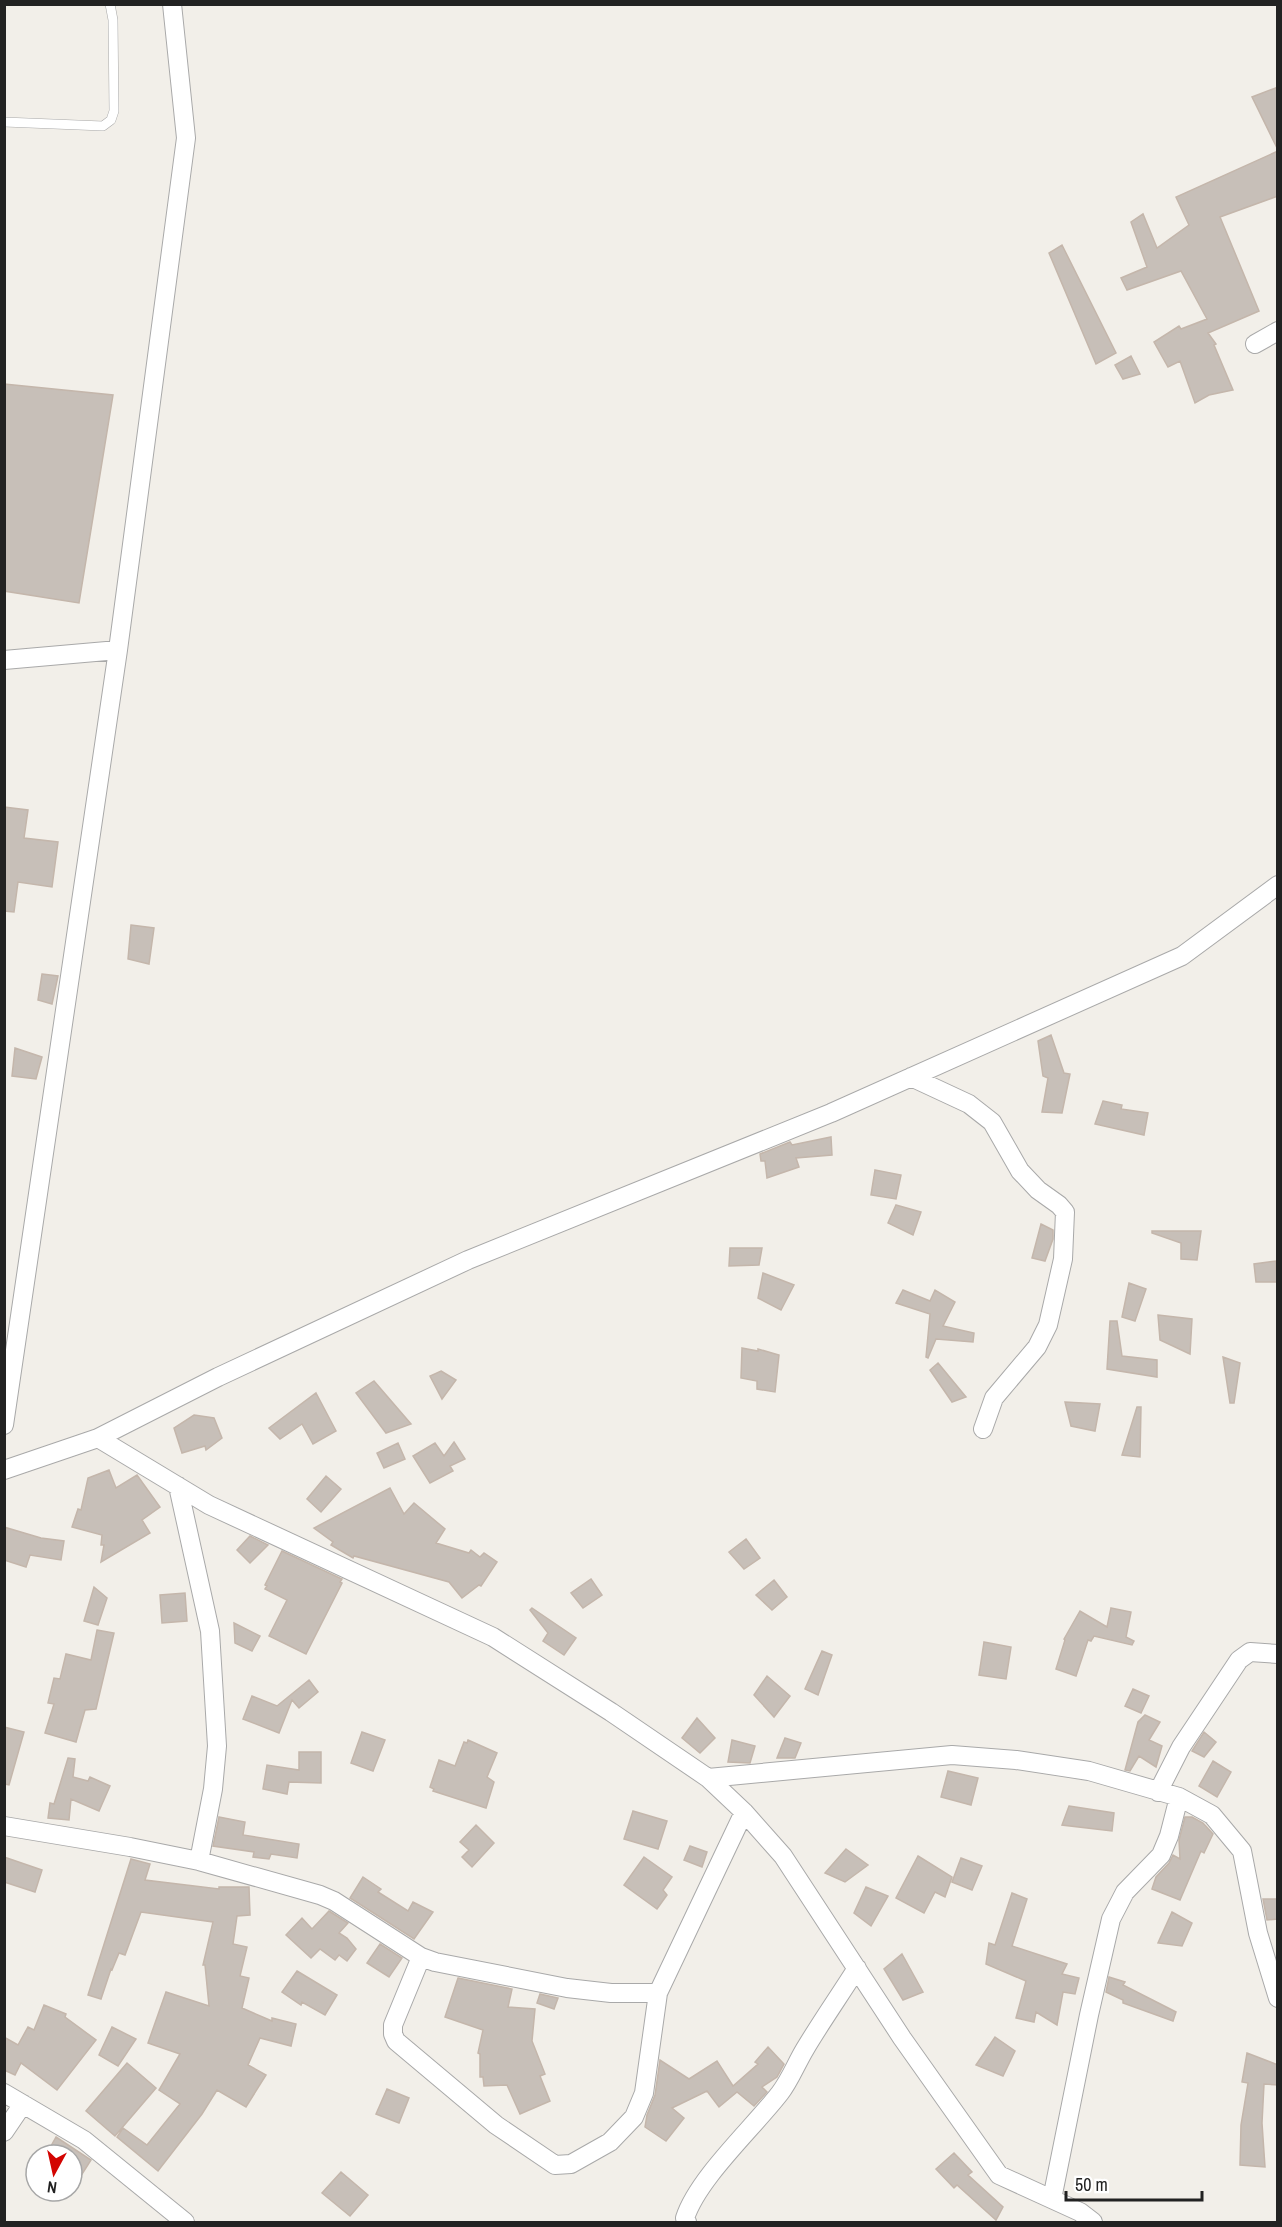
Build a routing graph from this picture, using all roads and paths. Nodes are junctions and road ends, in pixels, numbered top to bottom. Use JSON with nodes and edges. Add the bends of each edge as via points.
{"nodes":[{"id":1,"x":110,"y":4,"type":"edge"},
{"id":2,"x":172,"y":4,"type":"edge"},
{"id":3,"x":4,"y":122,"type":"edge"},
{"id":4,"x":1278,"y":331,"type":"edge"},
{"id":5,"x":1255,"y":344,"type":"dead end"},
{"id":6,"x":118,"y":650,"type":"junction"},
{"id":7,"x":4,"y":660,"type":"edge"},
{"id":8,"x":1278,"y":885,"type":"edge"},
{"id":9,"x":911,"y":1077,"type":"junction"},
{"id":10,"x":4,"y":1425,"type":"edge"},
{"id":11,"x":983,"y":1429,"type":"dead end"},
{"id":12,"x":98,"y":1438,"type":"junction"},
{"id":13,"x":4,"y":1470,"type":"edge"},
{"id":14,"x":178,"y":1486,"type":"junction"},
{"id":15,"x":1278,"y":1654,"type":"edge"},
{"id":16,"x":708,"y":1778,"type":"junction"},
{"id":17,"x":1158,"y":1792,"type":"junction"},
{"id":18,"x":1179,"y":1797,"type":"junction"},
{"id":19,"x":744,"y":1812,"type":"junction"},
{"id":20,"x":4,"y":1826,"type":"edge"},
{"id":21,"x":199,"y":1862,"type":"junction"},
{"id":22,"x":421,"y":1957,"type":"junction"},
{"id":23,"x":857,"y":1968,"type":"junction"},
{"id":24,"x":658,"y":1993,"type":"junction"},
{"id":25,"x":1278,"y":1998,"type":"edge"},
{"id":26,"x":4,"y":2093,"type":"edge"},
{"id":27,"x":23,"y":2104,"type":"junction"},
{"id":28,"x":4,"y":2132,"type":"edge"},
{"id":29,"x":1052,"y":2199,"type":"junction"},
{"id":30,"x":185,"y":2223,"type":"edge"},
{"id":31,"x":687,"y":2223,"type":"edge"},
{"id":32,"x":1093,"y":2223,"type":"edge"}],
"edges":[{"from":1,"to":3,"type":"lane","via":[[114,99],[111,120],[103,126]]},
{"from":2,"to":6,"type":"street","via":[[186,138]]},
{"from":4,"to":5,"type":"street"},
{"from":6,"to":7,"type":"street"},
{"from":6,"to":10,"type":"street"},
{"from":8,"to":9,"type":"street","via":[[1182,956]]},
{"from":9,"to":11,"type":"street","via":[[969,1104],[992,1122],[1020,1171],[1065,1212],[1063,1259],[1048,1325],[1037,1347],[994,1398]]},
{"from":9,"to":12,"type":"street","via":[[468,1260]]},
{"from":12,"to":13,"type":"street"},
{"from":12,"to":14,"type":"street"},
{"from":14,"to":16,"type":"street","via":[[209,1505],[493,1637]]},
{"from":14,"to":21,"type":"street","via":[[210,1631],[217,1746]]},
{"from":15,"to":17,"type":"street","via":[[1250,1652],[1239,1659],[1181,1747]]},
{"from":16,"to":17,"type":"street","via":[[951,1755],[1089,1771]]},
{"from":16,"to":19,"type":"street"},
{"from":17,"to":18,"type":"street"},
{"from":18,"to":25,"type":"street","via":[[1212,1815],[1242,1851],[1258,1933]]},
{"from":18,"to":29,"type":"street","via":[[1161,1855],[1125,1892],[1111,1919]]},
{"from":19,"to":23,"type":"street","via":[[783,1856]]},
{"from":19,"to":24,"type":"street"},
{"from":20,"to":21,"type":"street"},
{"from":21,"to":22,"type":"street","via":[[334,1901]]},
{"from":22,"to":24,"type":"street","via":[[567,1988]]},
{"from":22,"to":24,"type":"street","via":[[393,2025],[396,2041],[496,2125],[555,2165],[571,2164],[610,2142],[634,2117],[644,2093]]},
{"from":23,"to":29,"type":"street","via":[[999,2175]]},
{"from":23,"to":31,"type":"street","via":[[792,2075],[706,2182],[688,2209]]},
{"from":26,"to":27,"type":"street"},
{"from":27,"to":28,"type":"street"},
{"from":27,"to":30,"type":"street","via":[[84,2140]]},
{"from":29,"to":32,"type":"street"}]}
